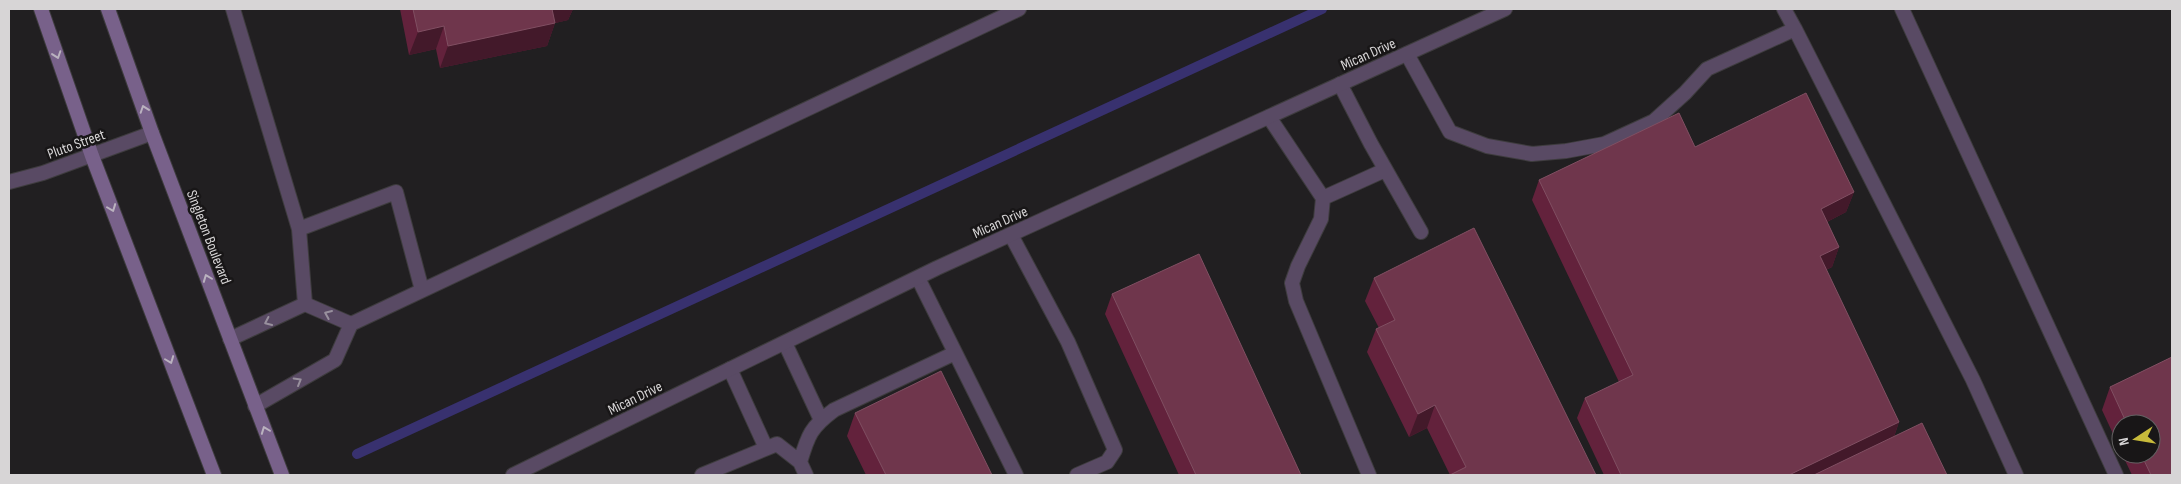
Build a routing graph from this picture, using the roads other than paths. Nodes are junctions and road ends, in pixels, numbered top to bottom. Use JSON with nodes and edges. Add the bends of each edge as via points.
{"nodes":[{"id":1,"x":41,"y":9,"type":"edge"},
{"id":2,"x":108,"y":9,"type":"edge"},
{"id":3,"x":233,"y":9,"type":"edge"},
{"id":4,"x":1019,"y":9,"type":"edge"},
{"id":5,"x":1505,"y":9,"type":"edge"},
{"id":6,"x":1784,"y":9,"type":"edge"},
{"id":7,"x":1902,"y":9,"type":"edge"},
{"id":8,"x":1795,"y":29,"type":"junction"},
{"id":9,"x":1406,"y":54,"type":"junction"},
{"id":10,"x":1340,"y":84,"type":"junction"},
{"id":11,"x":1268,"y":117,"type":"junction"},
{"id":12,"x":152,"y":133,"type":"junction"},
{"id":13,"x":92,"y":156,"type":"junction"},
{"id":14,"x":1385,"y":170,"type":"junction"},
{"id":15,"x":9,"y":182,"type":"edge"},
{"id":16,"x":1322,"y":198,"type":"junction"},
{"id":17,"x":299,"y":229,"type":"junction"},
{"id":18,"x":1421,"y":232,"type":"dead end"},
{"id":19,"x":1011,"y":235,"type":"junction"},
{"id":20,"x":918,"y":278,"type":"junction"},
{"id":21,"x":422,"y":290,"type":"junction"},
{"id":22,"x":305,"y":304,"type":"junction"},
{"id":23,"x":351,"y":324,"type":"junction"},
{"id":24,"x":230,"y":339,"type":"junction"},
{"id":25,"x":785,"y":343,"type":"junction"},
{"id":26,"x":955,"y":352,"type":"junction"},
{"id":27,"x":730,"y":369,"type":"junction"},
{"id":28,"x":256,"y":406,"type":"junction"},
{"id":29,"x":821,"y":420,"type":"junction"},
{"id":30,"x":766,"y":448,"type":"junction"},
{"id":31,"x":800,"y":462,"type":"junction"},
{"id":32,"x":214,"y":475,"type":"edge"},
{"id":33,"x":282,"y":475,"type":"edge"},
{"id":34,"x":513,"y":475,"type":"edge"},
{"id":35,"x":702,"y":475,"type":"edge"},
{"id":36,"x":806,"y":475,"type":"edge"},
{"id":37,"x":1016,"y":475,"type":"edge"},
{"id":38,"x":1077,"y":475,"type":"edge"},
{"id":39,"x":1369,"y":475,"type":"edge"},
{"id":40,"x":2016,"y":475,"type":"edge"},
{"id":41,"x":2116,"y":475,"type":"edge"}],
"edges":[{"from":1,"to":13,"type":"main road","one_way":true},
{"from":12,"to":2,"type":"main road","name":"Singleton Boulevard","one_way":true},
{"from":3,"to":17,"type":"street"},
{"from":4,"to":21,"type":"street"},
{"from":5,"to":9,"type":"street","name":"Mican Drive"},
{"from":6,"to":8,"type":"street"},
{"from":7,"to":41,"type":"street"},
{"from":8,"to":9,"type":"street","via":[[1707,69],[1654,121],[1604,144],[1532,154],[1487,146],[1450,132]]},
{"from":8,"to":40,"type":"street","via":[[1973,380]]},
{"from":9,"to":10,"type":"street","name":"Mican Drive"},
{"from":10,"to":11,"type":"street","name":"Mican Drive"},
{"from":10,"to":14,"type":"street"},
{"from":11,"to":16,"type":"street"},
{"from":11,"to":19,"type":"street","name":"Mican Drive"},
{"from":12,"to":13,"type":"street","name":"Pluto Street"},
{"from":24,"to":12,"type":"main road","name":"Singleton Boulevard","one_way":true},
{"from":13,"to":15,"type":"street","name":"Pluto Street"},
{"from":13,"to":32,"type":"main road","one_way":true},
{"from":14,"to":16,"type":"street"},
{"from":14,"to":18,"type":"street"},
{"from":16,"to":39,"type":"street","via":[[1321,219],[1292,283],[1296,301]]},
{"from":17,"to":21,"type":"street","via":[[396,192]]},
{"from":17,"to":22,"type":"street"},
{"from":19,"to":20,"type":"street","name":"Mican Drive"},
{"from":19,"to":38,"type":"street","via":[[1068,342],[1115,450],[1107,462]]},
{"from":20,"to":25,"type":"street","name":"Mican Drive"},
{"from":20,"to":26,"type":"street"},
{"from":21,"to":23,"type":"street"},
{"from":23,"to":22,"type":"street","one_way":true},
{"from":22,"to":24,"type":"street","one_way":true},
{"from":28,"to":23,"type":"street","one_way":true,"via":[[335,360]]},
{"from":24,"to":28,"type":"main road","name":"Singleton Boulevard"},
{"from":25,"to":27,"type":"street","name":"Mican Drive"},
{"from":25,"to":29,"type":"street"},
{"from":26,"to":29,"type":"street","via":[[834,410]]},
{"from":26,"to":37,"type":"street"},
{"from":27,"to":30,"type":"street"},
{"from":27,"to":34,"type":"street","name":"Mican Drive"},
{"from":33,"to":28,"type":"main road","name":"Singleton Boulevard","one_way":true},
{"from":29,"to":31,"type":"street","via":[[808,435]]},
{"from":30,"to":31,"type":"street","via":[[776,444]]},
{"from":30,"to":35,"type":"street"},
{"from":31,"to":36,"type":"street"}]}
